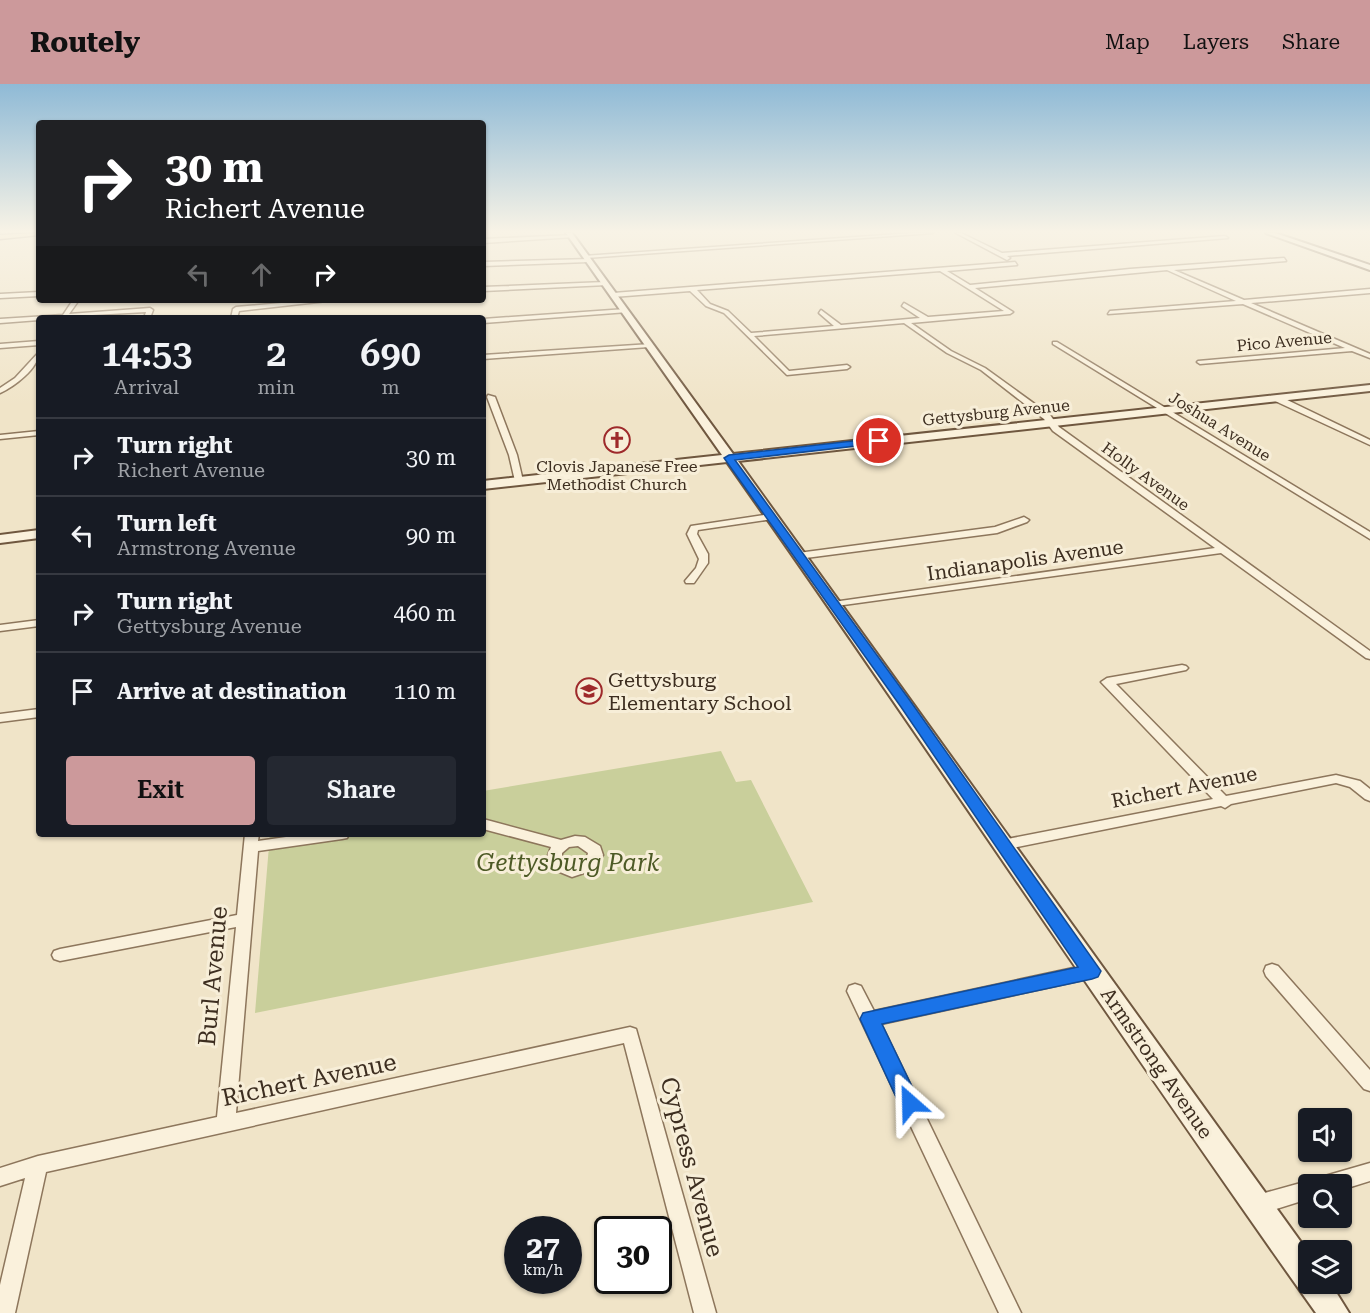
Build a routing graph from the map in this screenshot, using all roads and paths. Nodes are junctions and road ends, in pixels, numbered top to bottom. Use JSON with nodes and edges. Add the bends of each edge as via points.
{"nodes":[{"id":1,"x":609,"y":290,"type":"edge"},
{"id":2,"x":693,"y":290,"type":"edge"},
{"id":3,"x":974,"y":290,"type":"edge"},
{"id":4,"x":1219,"y":290,"type":"edge"},
{"id":5,"x":1370,"y":291,"type":"edge"},
{"id":6,"x":36,"y":294,"type":"edge"},
{"id":7,"x":0,"y":296,"type":"edge"},
{"id":8,"x":1246,"y":302,"type":"junction"},
{"id":9,"x":301,"y":303,"type":"edge"},
{"id":10,"x":904,"y":305,"type":"dead end"},
{"id":11,"x":626,"y":311,"type":"junction"},
{"id":12,"x":821,"y":312,"type":"dead end"},
{"id":13,"x":1110,"y":314,"type":"dead end"},
{"id":14,"x":79,"y":315,"type":"edge"},
{"id":15,"x":148,"y":315,"type":"edge"},
{"id":16,"x":235,"y":315,"type":"edge"},
{"id":17,"x":36,"y":318,"type":"edge"},
{"id":18,"x":926,"y":319,"type":"junction"},
{"id":19,"x":0,"y":321,"type":"edge"},
{"id":20,"x":486,"y":321,"type":"edge"},
{"id":21,"x":905,"y":321,"type":"junction"},
{"id":22,"x":839,"y":327,"type":"junction"},
{"id":23,"x":749,"y":335,"type":"junction"},
{"id":24,"x":36,"y":343,"type":"edge"},
{"id":25,"x":1055,"y":343,"type":"dead end"},
{"id":26,"x":649,"y":345,"type":"junction"},
{"id":27,"x":0,"y":346,"type":"edge"},
{"id":28,"x":1370,"y":347,"type":"edge"},
{"id":29,"x":1354,"y":349,"type":"junction"},
{"id":30,"x":1370,"y":356,"type":"edge"},
{"id":31,"x":486,"y":357,"type":"edge"},
{"id":32,"x":36,"y":358,"type":"edge"},
{"id":33,"x":1200,"y":362,"type":"dead end"},
{"id":34,"x":847,"y":367,"type":"dead end"},
{"id":35,"x":36,"y":370,"type":"edge"},
{"id":36,"x":27,"y":371,"type":"junction"},
{"id":37,"x":1370,"y":388,"type":"edge"},
{"id":38,"x":0,"y":391,"type":"edge"},
{"id":39,"x":491,"y":398,"type":"dead end"},
{"id":40,"x":1276,"y":398,"type":"junction"},
{"id":41,"x":1164,"y":410,"type":"junction"},
{"id":42,"x":1052,"y":423,"type":"junction"},
{"id":43,"x":36,"y":433,"type":"edge"},
{"id":44,"x":0,"y":437,"type":"edge"},
{"id":45,"x":1370,"y":443,"type":"edge"},
{"id":46,"x":729,"y":458,"type":"junction"},
{"id":47,"x":519,"y":481,"type":"junction"},
{"id":48,"x":486,"y":485,"type":"edge"},
{"id":49,"x":771,"y":517,"type":"junction"},
{"id":50,"x":1024,"y":520,"type":"dead end"},
{"id":51,"x":36,"y":534,"type":"edge"},
{"id":52,"x":1370,"y":536,"type":"edge"},
{"id":53,"x":0,"y":538,"type":"edge"},
{"id":54,"x":1222,"y":550,"type":"junction"},
{"id":55,"x":798,"y":556,"type":"junction"},
{"id":56,"x":690,"y":581,"type":"dead end"},
{"id":57,"x":833,"y":605,"type":"junction"},
{"id":58,"x":36,"y":623,"type":"edge"},
{"id":59,"x":0,"y":628,"type":"edge"},
{"id":60,"x":1370,"y":656,"type":"edge"},
{"id":61,"x":1182,"y":668,"type":"dead end"},
{"id":62,"x":36,"y":713,"type":"edge"},
{"id":63,"x":0,"y":718,"type":"edge"},
{"id":64,"x":1370,"y":796,"type":"edge"},
{"id":65,"x":1225,"y":803,"type":"junction"},
{"id":66,"x":486,"y":825,"type":"edge"},
{"id":67,"x":303,"y":837,"type":"edge"},
{"id":68,"x":252,"y":841,"type":"edge"},
{"id":69,"x":1002,"y":845,"type":"junction"},
{"id":70,"x":561,"y":846,"type":"dead end"},
{"id":71,"x":244,"y":920,"type":"junction"},
{"id":72,"x":60,"y":955,"type":"dead end"},
{"id":73,"x":1092,"y":971,"type":"junction"},
{"id":74,"x":1272,"y":971,"type":"dead end"},
{"id":75,"x":855,"y":991,"type":"dead end"},
{"id":76,"x":870,"y":1019,"type":"junction"},
{"id":77,"x":630,"y":1034,"type":"joint"},
{"id":78,"x":1370,"y":1083,"type":"edge"},
{"id":79,"x":226,"y":1123,"type":"junction"},
{"id":80,"x":38,"y":1165,"type":"junction"},
{"id":81,"x":1370,"y":1172,"type":"edge"},
{"id":82,"x":0,"y":1176,"type":"edge"},
{"id":83,"x":1352,"y":1177,"type":"edge"},
{"id":84,"x":1298,"y":1193,"type":"edge"},
{"id":85,"x":1257,"y":1204,"type":"junction"},
{"id":86,"x":1298,"y":1262,"type":"edge"},
{"id":87,"x":1320,"y":1294,"type":"edge"},
{"id":88,"x":3,"y":1313,"type":"edge"},
{"id":89,"x":705,"y":1313,"type":"edge"},
{"id":90,"x":1010,"y":1313,"type":"edge"},
{"id":91,"x":1334,"y":1313,"type":"edge"}],
"edges":[{"from":1,"to":11,"type":"street","name":"Armstrong Avenue"},
{"from":2,"to":23,"type":"street","via":[[708,305],[726,312]]},
{"from":3,"to":18,"type":"street","via":[[1010,312]]},
{"from":4,"to":8,"type":"street"},
{"from":5,"to":8,"type":"street"},
{"from":6,"to":7,"type":"street"},
{"from":8,"to":13,"type":"street"},
{"from":8,"to":29,"type":"street"},
{"from":9,"to":16,"type":"street","via":[[236,309]]},
{"from":10,"to":18,"type":"street"},
{"from":11,"to":20,"type":"street"},
{"from":11,"to":26,"type":"street","name":"Armstrong Avenue"},
{"from":12,"to":22,"type":"street"},
{"from":14,"to":15,"type":"street","via":[[150,310]]},
{"from":17,"to":19,"type":"street"},
{"from":18,"to":21,"type":"street"},
{"from":21,"to":22,"type":"street"},
{"from":21,"to":42,"type":"street","name":"Holly Avenue","via":[[950,352],[984,369]]},
{"from":22,"to":23,"type":"street"},
{"from":23,"to":34,"type":"street","via":[[787,373]]},
{"from":24,"to":27,"type":"street"},
{"from":25,"to":41,"type":"street","name":"Joshua Avenue"},
{"from":26,"to":31,"type":"street"},
{"from":26,"to":46,"type":"street","name":"Armstrong Avenue"},
{"from":28,"to":29,"type":"street","name":"Pico Avenue"},
{"from":29,"to":30,"type":"street"},
{"from":29,"to":33,"type":"street","name":"Pico Avenue"},
{"from":32,"to":36,"type":"street"},
{"from":35,"to":36,"type":"street"},
{"from":36,"to":38,"type":"street"},
{"from":37,"to":40,"type":"street","name":"Gettysburg Avenue"},
{"from":39,"to":47,"type":"street"},
{"from":40,"to":41,"type":"street","name":"Gettysburg Avenue"},
{"from":40,"to":45,"type":"street"},
{"from":41,"to":42,"type":"street","name":"Gettysburg Avenue"},
{"from":41,"to":52,"type":"street","name":"Joshua Avenue"},
{"from":42,"to":46,"type":"street","name":"Gettysburg Avenue"},
{"from":42,"to":54,"type":"street","name":"Holly Avenue"},
{"from":43,"to":44,"type":"street"},
{"from":46,"to":47,"type":"street","name":"Gettysburg Avenue"},
{"from":46,"to":49,"type":"street","name":"Armstrong Avenue"},
{"from":47,"to":48,"type":"street","name":"Gettysburg Avenue"},
{"from":49,"to":55,"type":"street","name":"Armstrong Avenue"},
{"from":49,"to":56,"type":"street","via":[[694,528],[692,534],[705,556],[703,569]]},
{"from":50,"to":55,"type":"street","via":[[997,530]]},
{"from":51,"to":53,"type":"street"},
{"from":54,"to":57,"type":"street","name":"Indianapolis Avenue"},
{"from":54,"to":60,"type":"street","name":"Holly Avenue"},
{"from":55,"to":57,"type":"street","name":"Armstrong Avenue"},
{"from":57,"to":69,"type":"street","name":"Armstrong Avenue"},
{"from":58,"to":59,"type":"street"},
{"from":61,"to":65,"type":"street","via":[[1107,682]]},
{"from":62,"to":63,"type":"street"},
{"from":64,"to":65,"type":"street","name":"Richert Avenue","via":[[1355,784],[1336,779]]},
{"from":65,"to":69,"type":"street","name":"Richert Avenue"},
{"from":66,"to":70,"type":"street"},
{"from":67,"to":68,"type":"street"},
{"from":68,"to":71,"type":"street","name":"Burl Avenue"},
{"from":69,"to":73,"type":"street","name":"Armstrong Avenue"},
{"from":71,"to":72,"type":"street"},
{"from":71,"to":79,"type":"street","name":"Burl Avenue"},
{"from":73,"to":76,"type":"street"},
{"from":73,"to":85,"type":"street","name":"Armstrong Avenue"},
{"from":74,"to":78,"type":"street"},
{"from":75,"to":76,"type":"street"},
{"from":76,"to":90,"type":"street"},
{"from":77,"to":79,"type":"street","name":"Richert Avenue"},
{"from":77,"to":89,"type":"street","name":"Cypress Avenue"},
{"from":79,"to":80,"type":"street","name":"Richert Avenue"},
{"from":80,"to":82,"type":"street","name":"Richert Avenue"},
{"from":80,"to":88,"type":"street"},
{"from":81,"to":83,"type":"street"},
{"from":84,"to":85,"type":"street"},
{"from":85,"to":86,"type":"street","name":"Armstrong Avenue"},
{"from":87,"to":91,"type":"street"}]}
